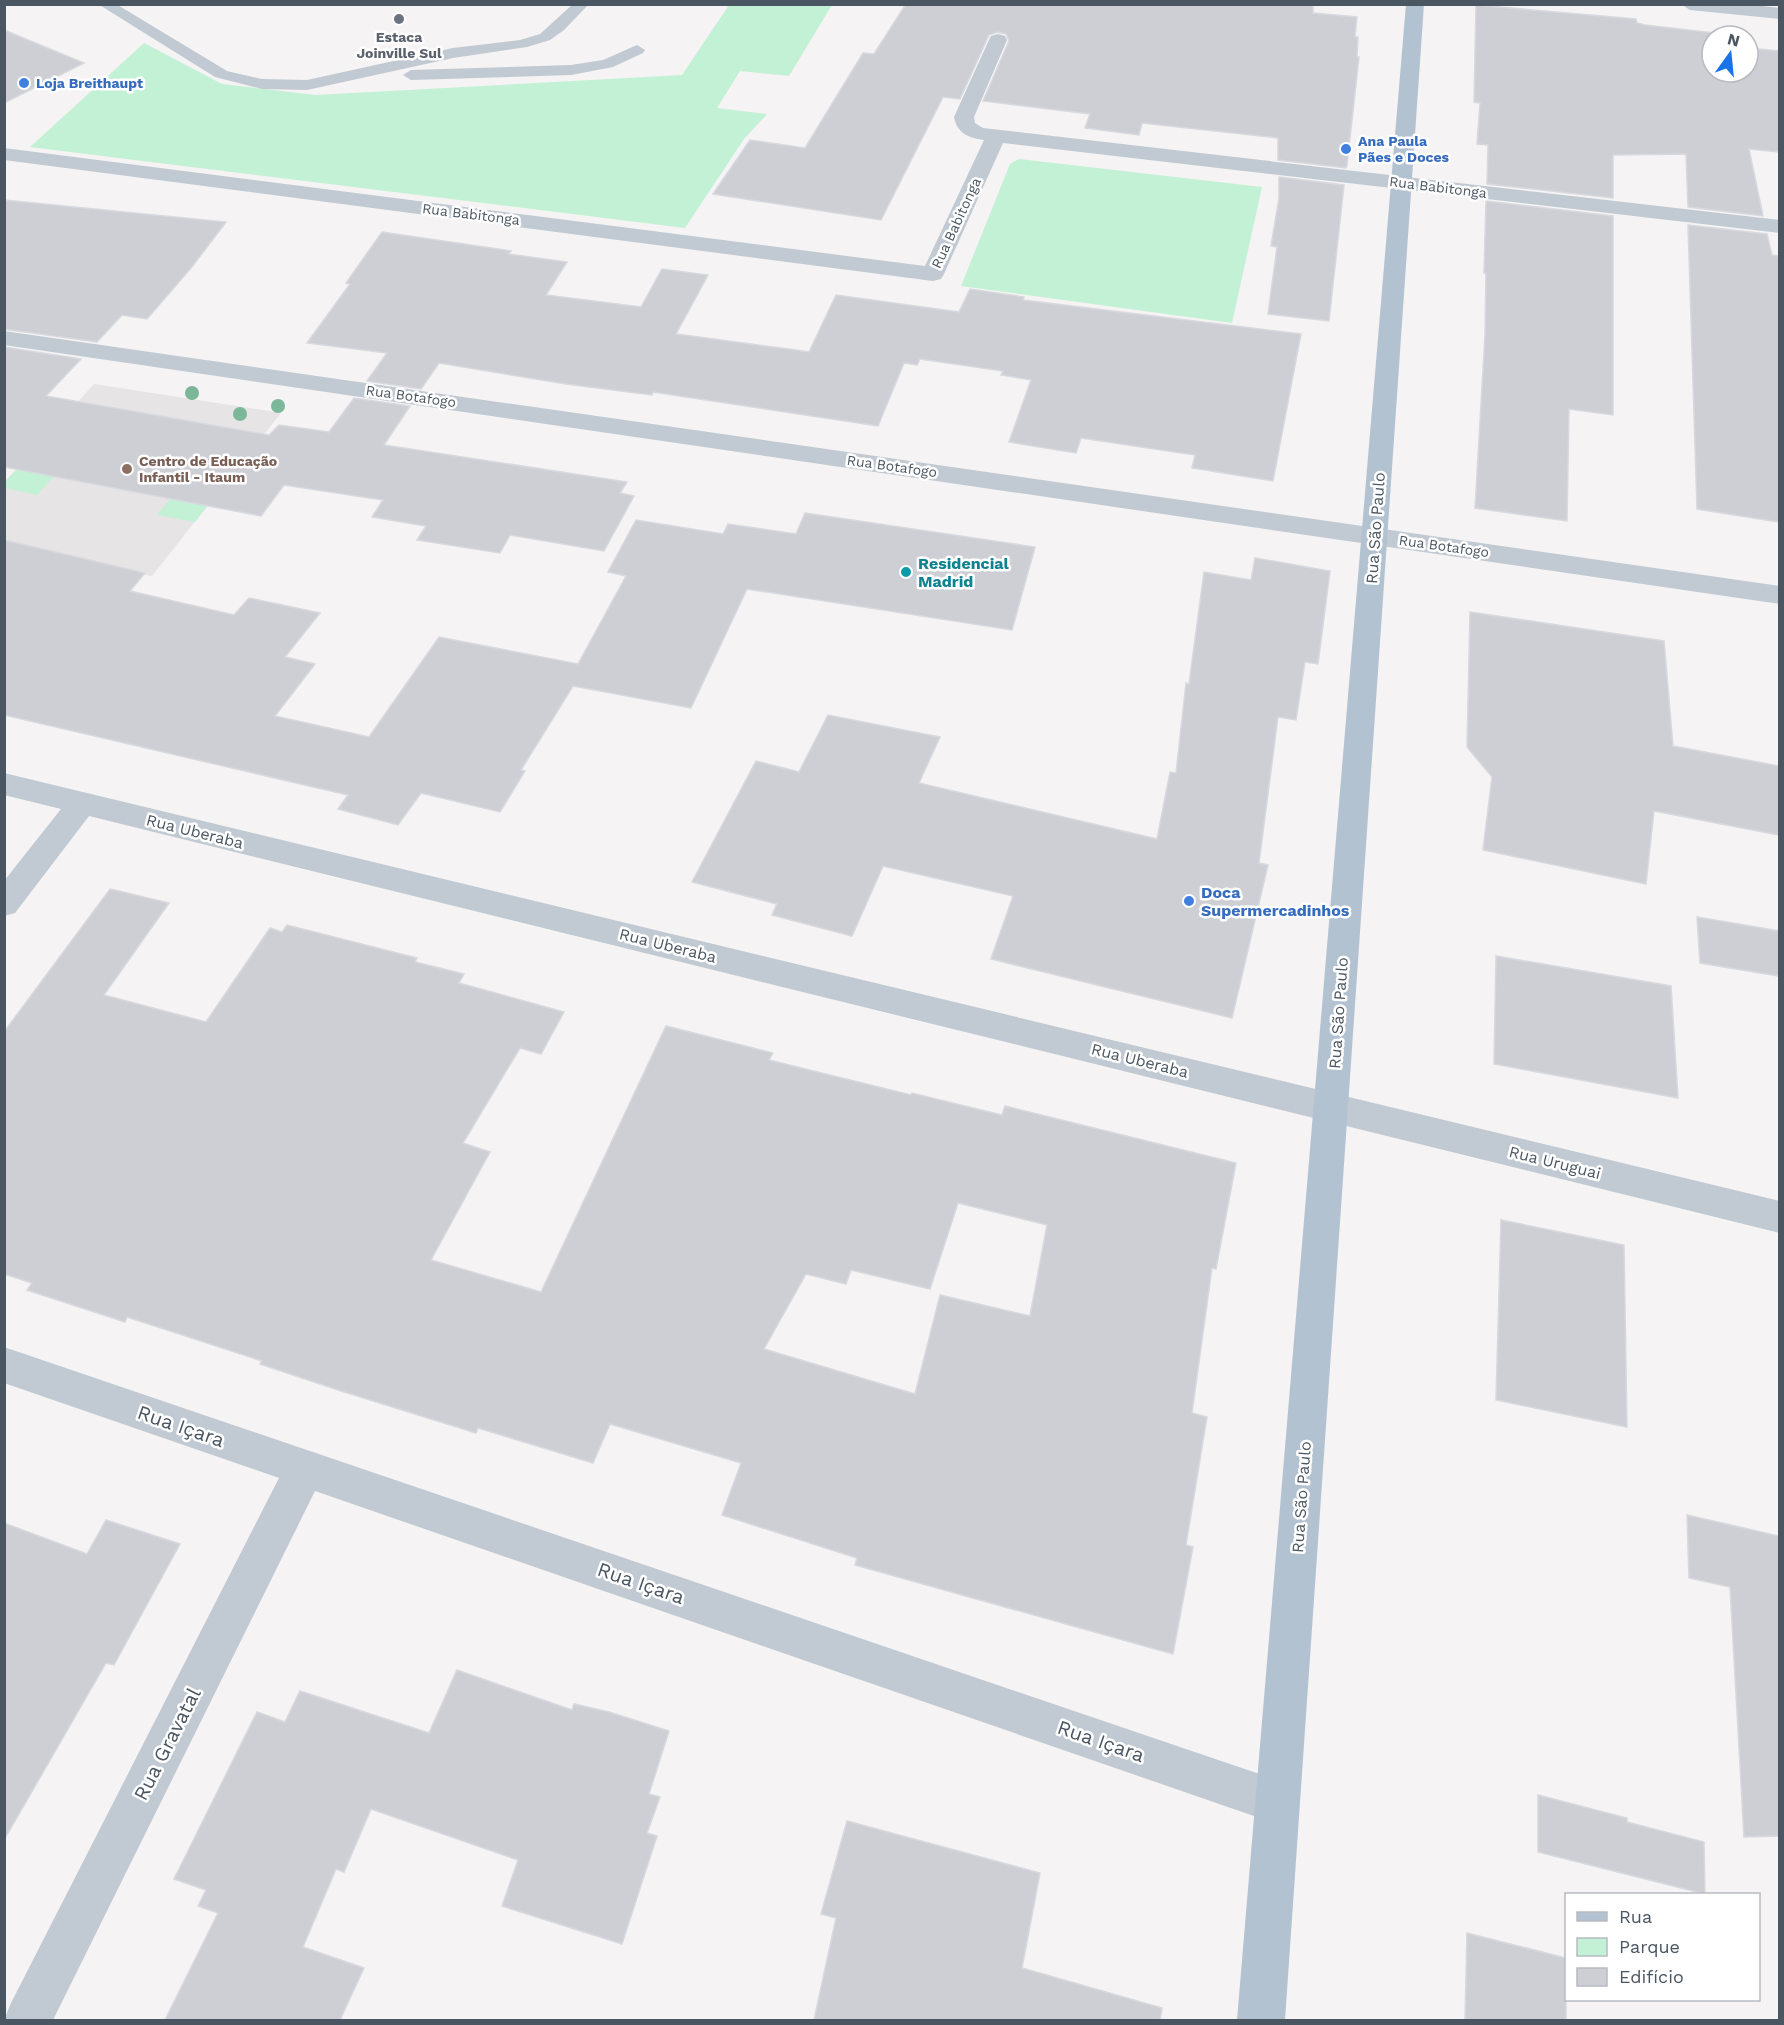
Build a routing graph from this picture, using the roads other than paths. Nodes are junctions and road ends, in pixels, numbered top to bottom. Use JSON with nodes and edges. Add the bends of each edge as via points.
{"nodes":[{"id":1,"x":105,"y":4,"type":"edge"},
{"id":2,"x":582,"y":4,"type":"edge"},
{"id":3,"x":1415,"y":4,"type":"edge"},
{"id":4,"x":1690,"y":4,"type":"edge"},
{"id":5,"x":1779,"y":14,"type":"edge"},
{"id":6,"x":998,"y":40,"type":"dead end"},
{"id":7,"x":637,"y":50,"type":"dead end"},
{"id":8,"x":350,"y":77,"type":"junction"},
{"id":9,"x":996,"y":136,"type":"junction"},
{"id":10,"x":4,"y":154,"type":"edge"},
{"id":11,"x":1401,"y":183,"type":"junction"},
{"id":12,"x":1779,"y":227,"type":"edge"},
{"id":13,"x":4,"y":338,"type":"edge"},
{"id":14,"x":1374,"y":536,"type":"junction"},
{"id":15,"x":1779,"y":594,"type":"edge"},
{"id":16,"x":4,"y":784,"type":"edge"},
{"id":17,"x":82,"y":803,"type":"junction"},
{"id":18,"x":4,"y":904,"type":"edge"},
{"id":19,"x":1331,"y":1106,"type":"junction"},
{"id":20,"x":1779,"y":1217,"type":"edge"},
{"id":21,"x":4,"y":1365,"type":"edge"},
{"id":22,"x":305,"y":1468,"type":"junction"},
{"id":23,"x":1277,"y":1802,"type":"junction"},
{"id":24,"x":28,"y":2020,"type":"edge"},
{"id":25,"x":1261,"y":2020,"type":"edge"}],
"edges":[{"from":1,"to":8,"type":"lane","via":[[221,74],[262,84],[307,85]]},
{"from":2,"to":8,"type":"lane","via":[[545,37]]},
{"from":3,"to":11,"type":"main road","name":"Rua São Paulo"},
{"from":4,"to":5,"type":"street"},
{"from":6,"to":9,"type":"street","via":[[964,117],[966,126],[977,133]]},
{"from":7,"to":8,"type":"lane","via":[[607,64],[571,70]]},
{"from":9,"to":10,"type":"street","name":"Rua Babitonga","via":[[933,274]]},
{"from":9,"to":11,"type":"street","name":"Rua Babitonga"},
{"from":11,"to":12,"type":"street","name":"Rua Babitonga"},
{"from":11,"to":14,"type":"main road","name":"Rua São Paulo"},
{"from":13,"to":14,"type":"street","name":"Rua Botafogo"},
{"from":14,"to":15,"type":"street","name":"Rua Botafogo"},
{"from":14,"to":19,"type":"main road","name":"Rua São Paulo"},
{"from":16,"to":17,"type":"street","name":"Rua Uberaba"},
{"from":17,"to":18,"type":"street"},
{"from":17,"to":19,"type":"street","name":"Rua Uberaba"},
{"from":19,"to":20,"type":"street","name":"Rua Uruguai"},
{"from":19,"to":23,"type":"main road","name":"Rua São Paulo"},
{"from":21,"to":22,"type":"street","name":"Rua Içara"},
{"from":22,"to":23,"type":"street","name":"Rua Içara"},
{"from":22,"to":24,"type":"street","name":"Rua Gravatal"},
{"from":23,"to":25,"type":"main road","name":"Rua São Paulo"}]}
